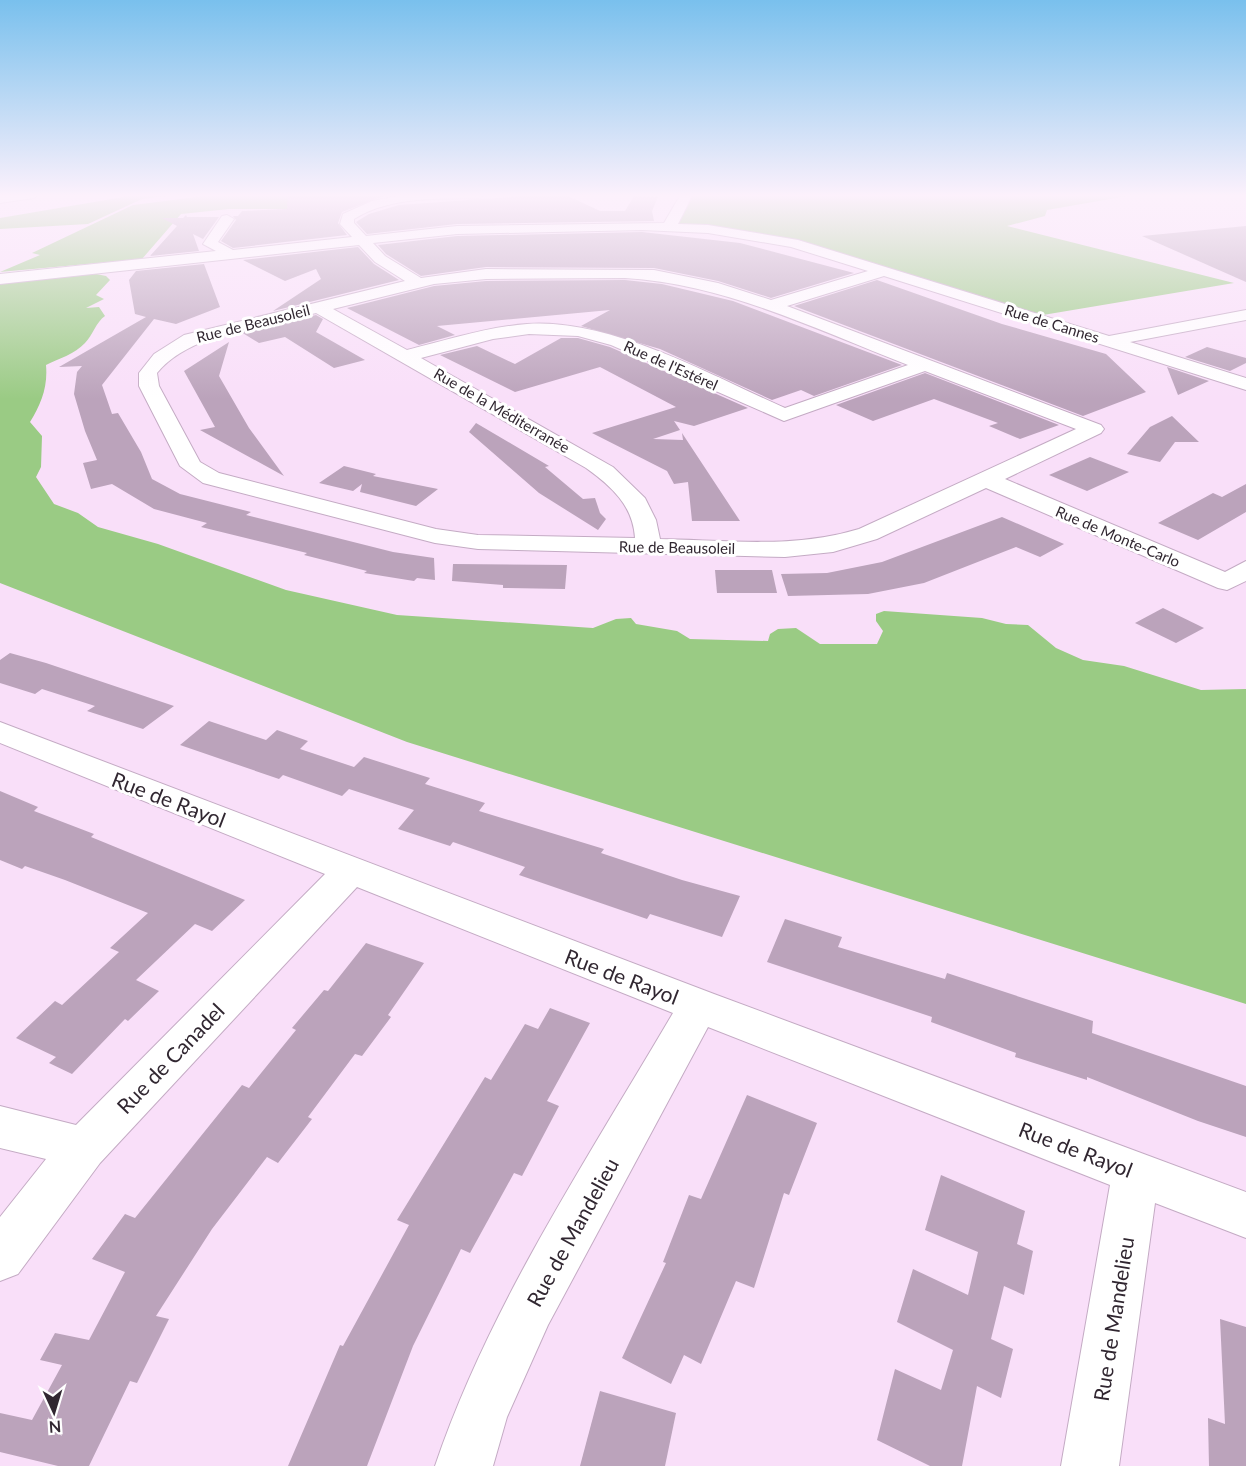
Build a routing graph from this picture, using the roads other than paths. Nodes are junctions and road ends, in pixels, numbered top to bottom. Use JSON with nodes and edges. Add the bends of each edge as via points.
{"nodes":[{"id":1,"x":158,"y":262,"type":"edge"},
{"id":2,"x":385,"y":262,"type":"edge"},
{"id":3,"x":857,"y":262,"type":"edge"},
{"id":4,"x":886,"y":271,"type":"junction"},
{"id":5,"x":0,"y":279,"type":"edge"},
{"id":6,"x":417,"y":282,"type":"junction"},
{"id":7,"x":769,"y":306,"type":"junction"},
{"id":8,"x":317,"y":307,"type":"junction"},
{"id":9,"x":1246,"y":315,"type":"edge"},
{"id":10,"x":1110,"y":341,"type":"junction"},
{"id":11,"x":407,"y":356,"type":"junction"},
{"id":12,"x":925,"y":365,"type":"junction"},
{"id":13,"x":1246,"y":384,"type":"edge"},
{"id":14,"x":988,"y":480,"type":"junction"},
{"id":15,"x":648,"y":547,"type":"junction"},
{"id":16,"x":1246,"y":569,"type":"edge"},
{"id":17,"x":0,"y":732,"type":"edge"},
{"id":18,"x":351,"y":870,"type":"junction"},
{"id":19,"x":699,"y":1006,"type":"junction"},
{"id":20,"x":0,"y":1127,"type":"edge"},
{"id":21,"x":84,"y":1148,"type":"junction"},
{"id":22,"x":1136,"y":1172,"type":"junction"},
{"id":23,"x":1246,"y":1215,"type":"edge"},
{"id":24,"x":0,"y":1256,"type":"edge"},
{"id":25,"x":464,"y":1466,"type":"edge"},
{"id":26,"x":1090,"y":1466,"type":"edge"}],
"edges":[{"from":1,"to":5,"type":"street","name":"Rue de Cannes"},
{"from":2,"to":6,"type":"street"},
{"from":3,"to":4,"type":"street","name":"Rue de Cannes"},
{"from":4,"to":7,"type":"street"},
{"from":4,"to":10,"type":"street","name":"Rue de Cannes"},
{"from":6,"to":7,"type":"street","name":"Rue de Beausoleil","via":[[479,275],[656,274],[691,280]]},
{"from":6,"to":8,"type":"street","name":"Rue de Beausoleil"},
{"from":7,"to":12,"type":"street","name":"Rue de Beausoleil"},
{"from":8,"to":11,"type":"street","name":"Rue de la Méditerranée"},
{"from":8,"to":15,"type":"street","name":"Rue de Beausoleil","via":[[190,339],[154,365],[148,374],[149,386],[191,466],[211,478],[455,540]]},
{"from":9,"to":10,"type":"street"},
{"from":10,"to":13,"type":"street","name":"Rue de Cannes"},
{"from":11,"to":12,"type":"street","name":"Rue de l'Estérel","via":[[492,334],[536,329],[578,331],[617,341],[784,415]]},
{"from":11,"to":15,"type":"street","name":"Rue de la Méditerranée","via":[[615,478],[640,506],[648,528]]},
{"from":12,"to":14,"type":"street","name":"Rue de Beausoleil","via":[[1094,429]]},
{"from":14,"to":15,"type":"street","name":"Rue de Beausoleil","via":[[868,534],[833,545],[785,549]]},
{"from":14,"to":16,"type":"street","name":"Rue de Monte-Carlo","via":[[1227,582]]},
{"from":17,"to":18,"type":"street","name":"Rue de Rayol"},
{"from":18,"to":19,"type":"street","name":"Rue de Rayol"},
{"from":18,"to":21,"type":"street","name":"Rue de Canadel"},
{"from":19,"to":22,"type":"street","name":"Rue de Rayol"},
{"from":19,"to":25,"type":"street","name":"Rue de Mandelieu","via":[[530,1307],[481,1413]]},
{"from":20,"to":21,"type":"street"},
{"from":21,"to":24,"type":"street","name":"Rue de Canadel"},
{"from":22,"to":23,"type":"street","name":"Rue de Rayol"},
{"from":22,"to":26,"type":"street","name":"Rue de Mandelieu"}]}
